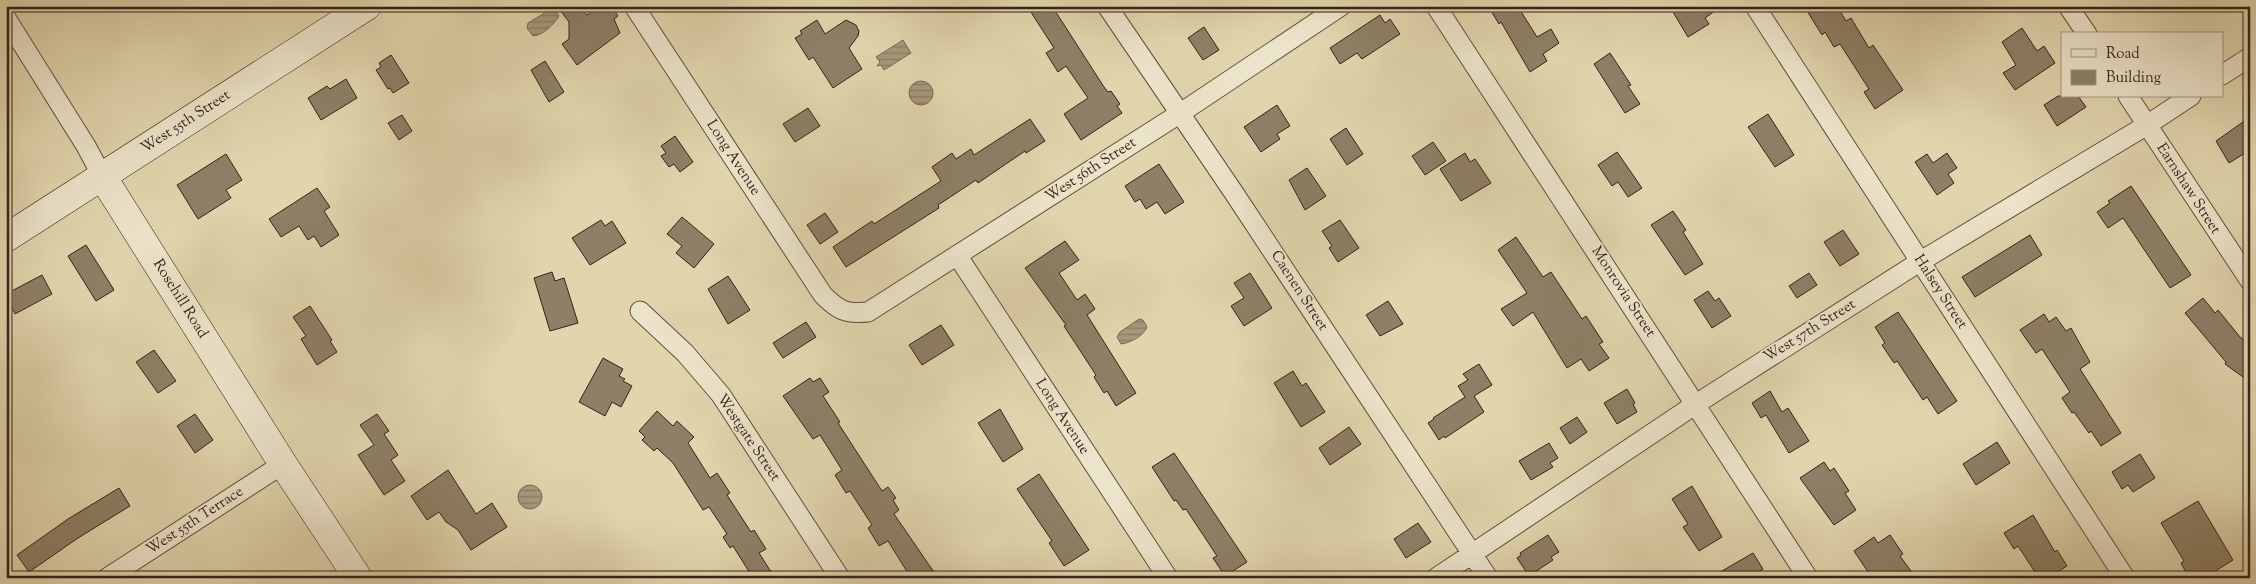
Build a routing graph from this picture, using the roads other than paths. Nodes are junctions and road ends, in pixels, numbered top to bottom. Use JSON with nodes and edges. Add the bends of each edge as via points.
{"nodes":[{"id":1,"x":367,"y":6,"type":"edge"},
{"id":2,"x":634,"y":6,"type":"edge"},
{"id":3,"x":1107,"y":6,"type":"edge"},
{"id":4,"x":1341,"y":6,"type":"edge"},
{"id":5,"x":1436,"y":6,"type":"edge"},
{"id":6,"x":1754,"y":6,"type":"edge"},
{"id":7,"x":2068,"y":6,"type":"edge"},
{"id":8,"x":6,"y":18,"type":"edge"},
{"id":9,"x":2086,"y":32,"type":"edge"},
{"id":10,"x":2250,"y":57,"type":"edge"},
{"id":11,"x":2224,"y":75,"type":"edge"},
{"id":12,"x":2129,"y":98,"type":"edge"},
{"id":13,"x":2188,"y":98,"type":"edge"},
{"id":14,"x":1179,"y":114,"type":"junction"},
{"id":15,"x":2147,"y":125,"type":"junction"},
{"id":16,"x":102,"y":176,"type":"junction"},
{"id":17,"x":6,"y":238,"type":"edge"},
{"id":18,"x":957,"y":255,"type":"junction"},
{"id":19,"x":1920,"y":261,"type":"junction"},
{"id":20,"x":2250,"y":281,"type":"edge"},
{"id":21,"x":835,"y":308,"type":"joint"},
{"id":22,"x":640,"y":310,"type":"dead end"},
{"id":23,"x":1696,"y":404,"type":"junction"},
{"id":24,"x":283,"y":464,"type":"junction"},
{"id":25,"x":1473,"y":554,"type":"junction"},
{"id":26,"x":107,"y":578,"type":"edge"},
{"id":27,"x":358,"y":578,"type":"edge"},
{"id":28,"x":840,"y":578,"type":"edge"},
{"id":29,"x":1168,"y":578,"type":"edge"},
{"id":30,"x":1436,"y":578,"type":"edge"},
{"id":31,"x":1488,"y":578,"type":"edge"},
{"id":32,"x":1808,"y":578,"type":"edge"},
{"id":33,"x":2125,"y":578,"type":"edge"}],
"edges":[{"from":1,"to":16,"type":"street","name":"West 55th Street"},
{"from":2,"to":21,"type":"street","name":"Long Avenue","via":[[819,290]]},
{"from":3,"to":14,"type":"street","name":"Caenen Street"},
{"from":4,"to":14,"type":"street","name":"West 56th Street"},
{"from":5,"to":23,"type":"street","name":"Monrovia Street"},
{"from":6,"to":19,"type":"street","name":"Halsey Street"},
{"from":7,"to":9,"type":"street"},
{"from":8,"to":16,"type":"street","name":"Rosehill Road"},
{"from":10,"to":11,"type":"street"},
{"from":12,"to":15,"type":"street","name":"Earnshaw Street"},
{"from":13,"to":15,"type":"street","name":"West 57th Street"},
{"from":14,"to":18,"type":"street","name":"West 56th Street"},
{"from":14,"to":25,"type":"street","name":"Caenen Street"},
{"from":15,"to":19,"type":"street","name":"West 57th Street"},
{"from":15,"to":20,"type":"street","name":"Earnshaw Street"},
{"from":16,"to":17,"type":"street","name":"West 55th Street"},
{"from":16,"to":24,"type":"street","name":"Rosehill Road"},
{"from":18,"to":21,"type":"street","name":"West 56th Street","via":[[868,312],[851,314]]},
{"from":18,"to":29,"type":"street","name":"Long Avenue"},
{"from":19,"to":23,"type":"street","name":"West 57th Street"},
{"from":19,"to":33,"type":"street","name":"Halsey Street"},
{"from":22,"to":28,"type":"street","name":"Westgate Street","via":[[685,353],[721,395]]},
{"from":23,"to":25,"type":"street","name":"West 57th Street"},
{"from":23,"to":32,"type":"street","name":"Monrovia Street"},
{"from":24,"to":26,"type":"street","name":"West 55th Terrace"},
{"from":24,"to":27,"type":"street","name":"Rosehill Road"},
{"from":25,"to":30,"type":"street","name":"West 57th Street"},
{"from":25,"to":31,"type":"street","name":"Caenen Street"}]}
